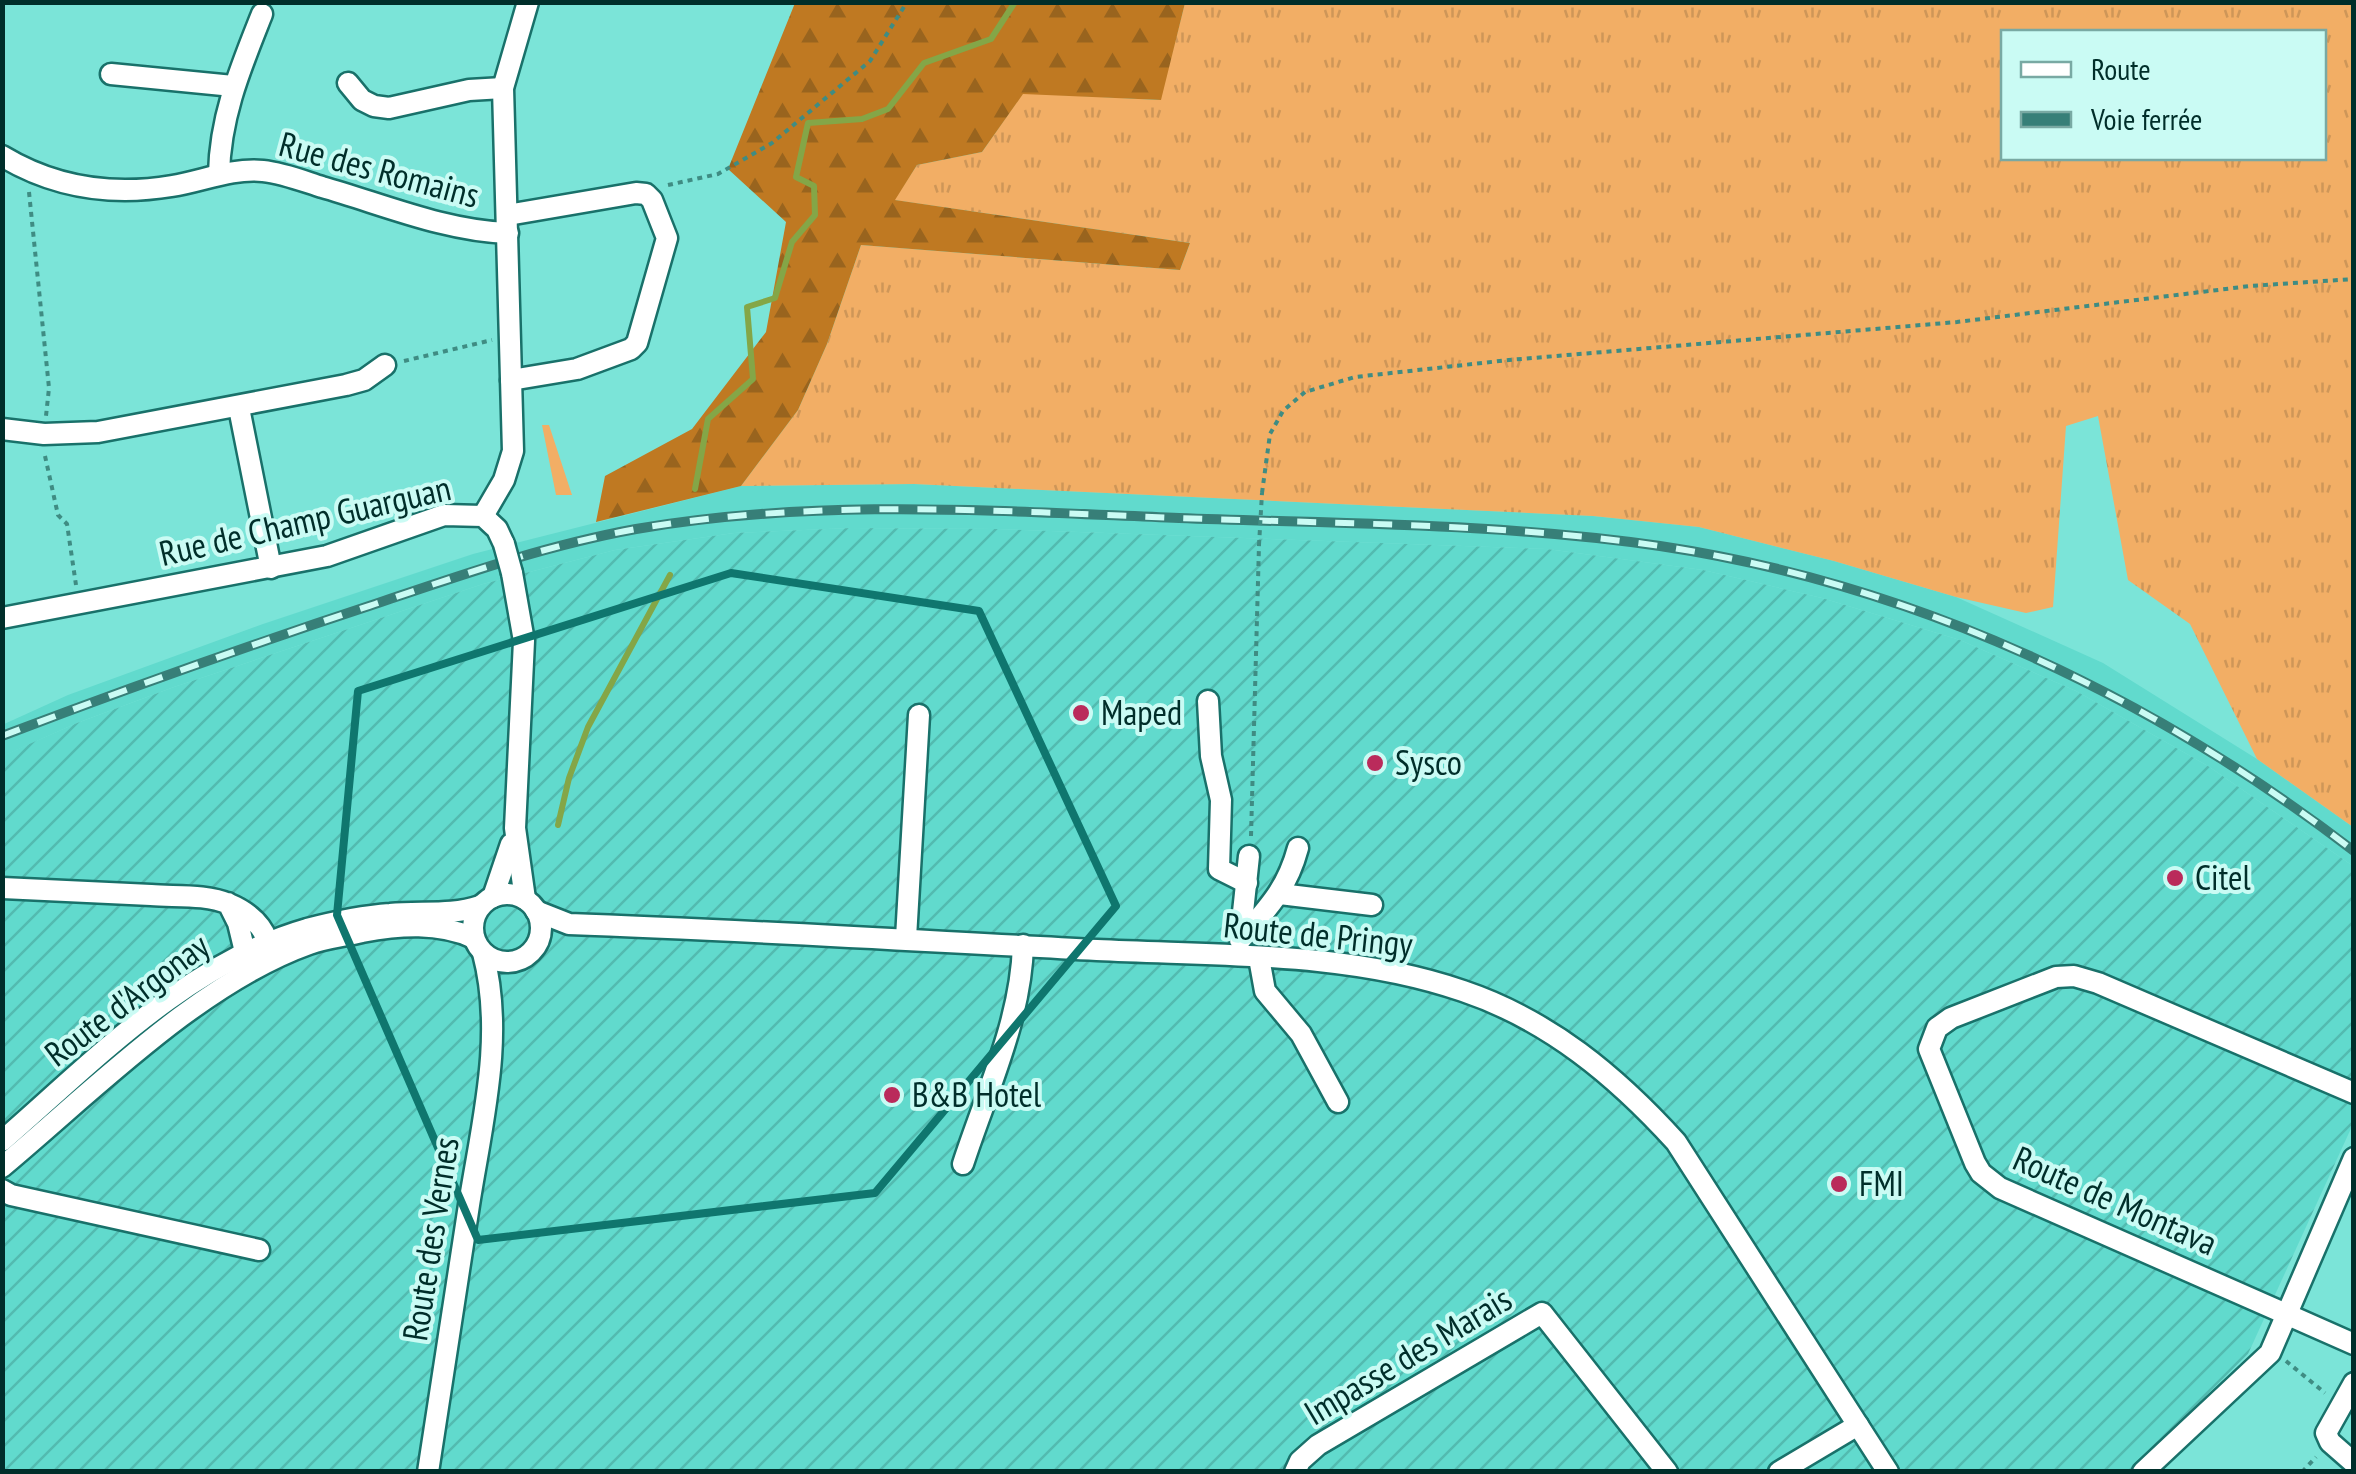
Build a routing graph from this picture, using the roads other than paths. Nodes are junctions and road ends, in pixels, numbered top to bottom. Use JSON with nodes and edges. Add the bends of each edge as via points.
{"nodes":[{"id":1,"x":528,"y":2,"type":"edge"},
{"id":2,"x":262,"y":14,"type":"dead end"},
{"id":3,"x":111,"y":74,"type":"dead end"},
{"id":4,"x":348,"y":83,"type":"dead end"},
{"id":5,"x":233,"y":86,"type":"junction"},
{"id":6,"x":503,"y":88,"type":"junction"},
{"id":7,"x":2,"y":156,"type":"edge"},
{"id":8,"x":219,"y":174,"type":"junction"},
{"id":9,"x":508,"y":224,"type":"junction"},
{"id":10,"x":385,"y":365,"type":"road end"},
{"id":11,"x":511,"y":380,"type":"junction"},
{"id":12,"x":238,"y":408,"type":"junction"},
{"id":13,"x":2,"y":428,"type":"edge"},
{"id":14,"x":483,"y":516,"type":"junction"},
{"id":15,"x":270,"y":568,"type":"junction"},
{"id":16,"x":2,"y":618,"type":"edge"},
{"id":17,"x":1208,"y":701,"type":"dead end"},
{"id":18,"x":919,"y":715,"type":"dead end"},
{"id":19,"x":515,"y":828,"type":"junction"},
{"id":20,"x":1298,"y":848,"type":"dead end"},
{"id":21,"x":1250,"y":856,"type":"road end"},
{"id":22,"x":1246,"y":883,"type":"junction"},
{"id":23,"x":2,"y":888,"type":"edge"},
{"id":24,"x":1280,"y":894,"type":"junction"},
{"id":25,"x":487,"y":902,"type":"junction"},
{"id":26,"x":228,"y":903,"type":"junction"},
{"id":27,"x":530,"y":905,"type":"junction"},
{"id":28,"x":1372,"y":905,"type":"dead end"},
{"id":29,"x":569,"y":924,"type":"junction"},
{"id":30,"x":906,"y":938,"type":"junction"},
{"id":31,"x":537,"y":945,"type":"junction"},
{"id":32,"x":1023,"y":945,"type":"junction"},
{"id":33,"x":478,"y":946,"type":"junction"},
{"id":34,"x":1246,"y":951,"type":"junction"},
{"id":35,"x":246,"y":952,"type":"junction"},
{"id":36,"x":268,"y":952,"type":"junction"},
{"id":37,"x":516,"y":962,"type":"junction"},
{"id":38,"x":494,"y":1016,"type":"junction"},
{"id":39,"x":2354,"y":1093,"type":"edge"},
{"id":40,"x":1338,"y":1102,"type":"dead end"},
{"id":41,"x":2,"y":1142,"type":"edge"},
{"id":42,"x":2354,"y":1158,"type":"edge"},
{"id":43,"x":963,"y":1164,"type":"dead end"},
{"id":44,"x":2,"y":1168,"type":"edge"},
{"id":45,"x":2,"y":1190,"type":"edge"},
{"id":46,"x":259,"y":1250,"type":"dead end"},
{"id":47,"x":2288,"y":1312,"type":"junction"},
{"id":48,"x":2354,"y":1344,"type":"edge"},
{"id":49,"x":2354,"y":1383,"type":"edge"},
{"id":50,"x":1858,"y":1425,"type":"junction"},
{"id":51,"x":2354,"y":1463,"type":"edge"},
{"id":52,"x":2166,"y":1464,"type":"edge"},
{"id":53,"x":428,"y":1472,"type":"edge"},
{"id":54,"x":1295,"y":1472,"type":"edge"},
{"id":55,"x":1666,"y":1472,"type":"edge"},
{"id":56,"x":1780,"y":1472,"type":"edge"},
{"id":57,"x":1888,"y":1472,"type":"edge"},
{"id":58,"x":2143,"y":1472,"type":"edge"}],
"edges":[{"from":1,"to":6,"type":"street"},
{"from":2,"to":5,"type":"street"},
{"from":3,"to":5,"type":"street"},
{"from":4,"to":6,"type":"street","via":[[362,100],[389,108]]},
{"from":5,"to":8,"type":"street"},
{"from":6,"to":9,"type":"street"},
{"from":7,"to":8,"type":"street","name":"Rue des Romains","via":[[59,183],[116,190],[175,186]]},
{"from":8,"to":9,"type":"street","name":"Rue des Romains","via":[[261,171],[470,230]]},
{"from":9,"to":11,"type":"street"},
{"from":9,"to":11,"type":"street","name":"Rue des Romains","via":[[636,193],[652,200],[667,238],[637,343],[602,362]]},
{"from":10,"to":12,"type":"street","via":[[354,383]]},
{"from":11,"to":14,"type":"street","via":[[511,462]]},
{"from":12,"to":13,"type":"street","via":[[98,432]]},
{"from":12,"to":15,"type":"street"},
{"from":14,"to":15,"type":"street","name":"Rue de Champ Guarguan","via":[[432,518],[326,556]]},
{"from":14,"to":19,"type":"street","name":"Rue de Champ Guarguan","bridge":true,"via":[[504,544],[520,609],[524,674]]},
{"from":15,"to":16,"type":"street","name":"Rue de Champ Guarguan"},
{"from":17,"to":22,"type":"street","via":[[1210,756],[1221,800],[1220,869]]},
{"from":18,"to":30,"type":"street"},
{"from":19,"to":25,"type":"street","name":"Rue de Champ Guarguan"},
{"from":19,"to":27,"type":"street","name":"Rue de Champ Guarguan"},
{"from":20,"to":24,"type":"street"},
{"from":21,"to":22,"type":"street"},
{"from":22,"to":34,"type":"street"},
{"from":23,"to":26,"type":"street"},
{"from":24,"to":28,"type":"street"},
{"from":24,"to":34,"type":"street"},
{"from":25,"to":27,"type":"street","name":"Route d'Argonay","via":[[509,894]]},
{"from":25,"to":33,"type":"street","via":[[474,919]]},
{"from":25,"to":36,"type":"street","name":"Route d'Argonay","via":[[453,913],[365,917]]},
{"from":26,"to":35,"type":"street"},
{"from":26,"to":36,"type":"street","via":[[250,917]]},
{"from":27,"to":29,"type":"street","name":"Route de Pringy"},
{"from":27,"to":31,"type":"street","via":[[541,928]]},
{"from":29,"to":30,"type":"street","name":"Route de Pringy"},
{"from":29,"to":31,"type":"street"},
{"from":30,"to":32,"type":"street","name":"Route de Pringy"},
{"from":31,"to":37,"type":"street"},
{"from":32,"to":34,"type":"street","name":"Route de Pringy"},
{"from":32,"to":43,"type":"street","via":[[1014,1015]]},
{"from":33,"to":36,"type":"street","name":"Route d'Argonay","via":[[434,926],[381,928]]},
{"from":33,"to":37,"type":"street","name":"Route d'Argonay","via":[[498,962]]},
{"from":33,"to":38,"type":"street","name":"Route des Vernes"},
{"from":34,"to":40,"type":"street"},
{"from":34,"to":50,"type":"street","name":"Route de Pringy","via":[[1368,966],[1466,992],[1519,1014],[1600,1067],[1676,1142]]},
{"from":35,"to":36,"type":"street"},
{"from":35,"to":41,"type":"street","name":"Route d'Argonay","via":[[118,1039]]},
{"from":36,"to":44,"type":"street","name":"Route d'Argonay"},
{"from":37,"to":38,"type":"street","name":"Route des Vernes"},
{"from":38,"to":53,"type":"street","name":"Route des Vernes"},
{"from":39,"to":47,"type":"street","name":"Route de Montava","via":[[2074,976],[1952,1018],[1930,1042],[1970,1154],[1989,1180]]},
{"from":42,"to":47,"type":"street"},
{"from":45,"to":46,"type":"street"},
{"from":47,"to":48,"type":"street"},
{"from":47,"to":52,"type":"street","via":[[2264,1361]]},
{"from":49,"to":51,"type":"street","via":[[2327,1438]]},
{"from":50,"to":56,"type":"street"},
{"from":50,"to":57,"type":"street","name":"Route de Pringy"},
{"from":52,"to":58,"type":"street"},
{"from":54,"to":55,"type":"street","name":"Impasse des Marais","via":[[1318,1445],[1542,1313]]}]}
